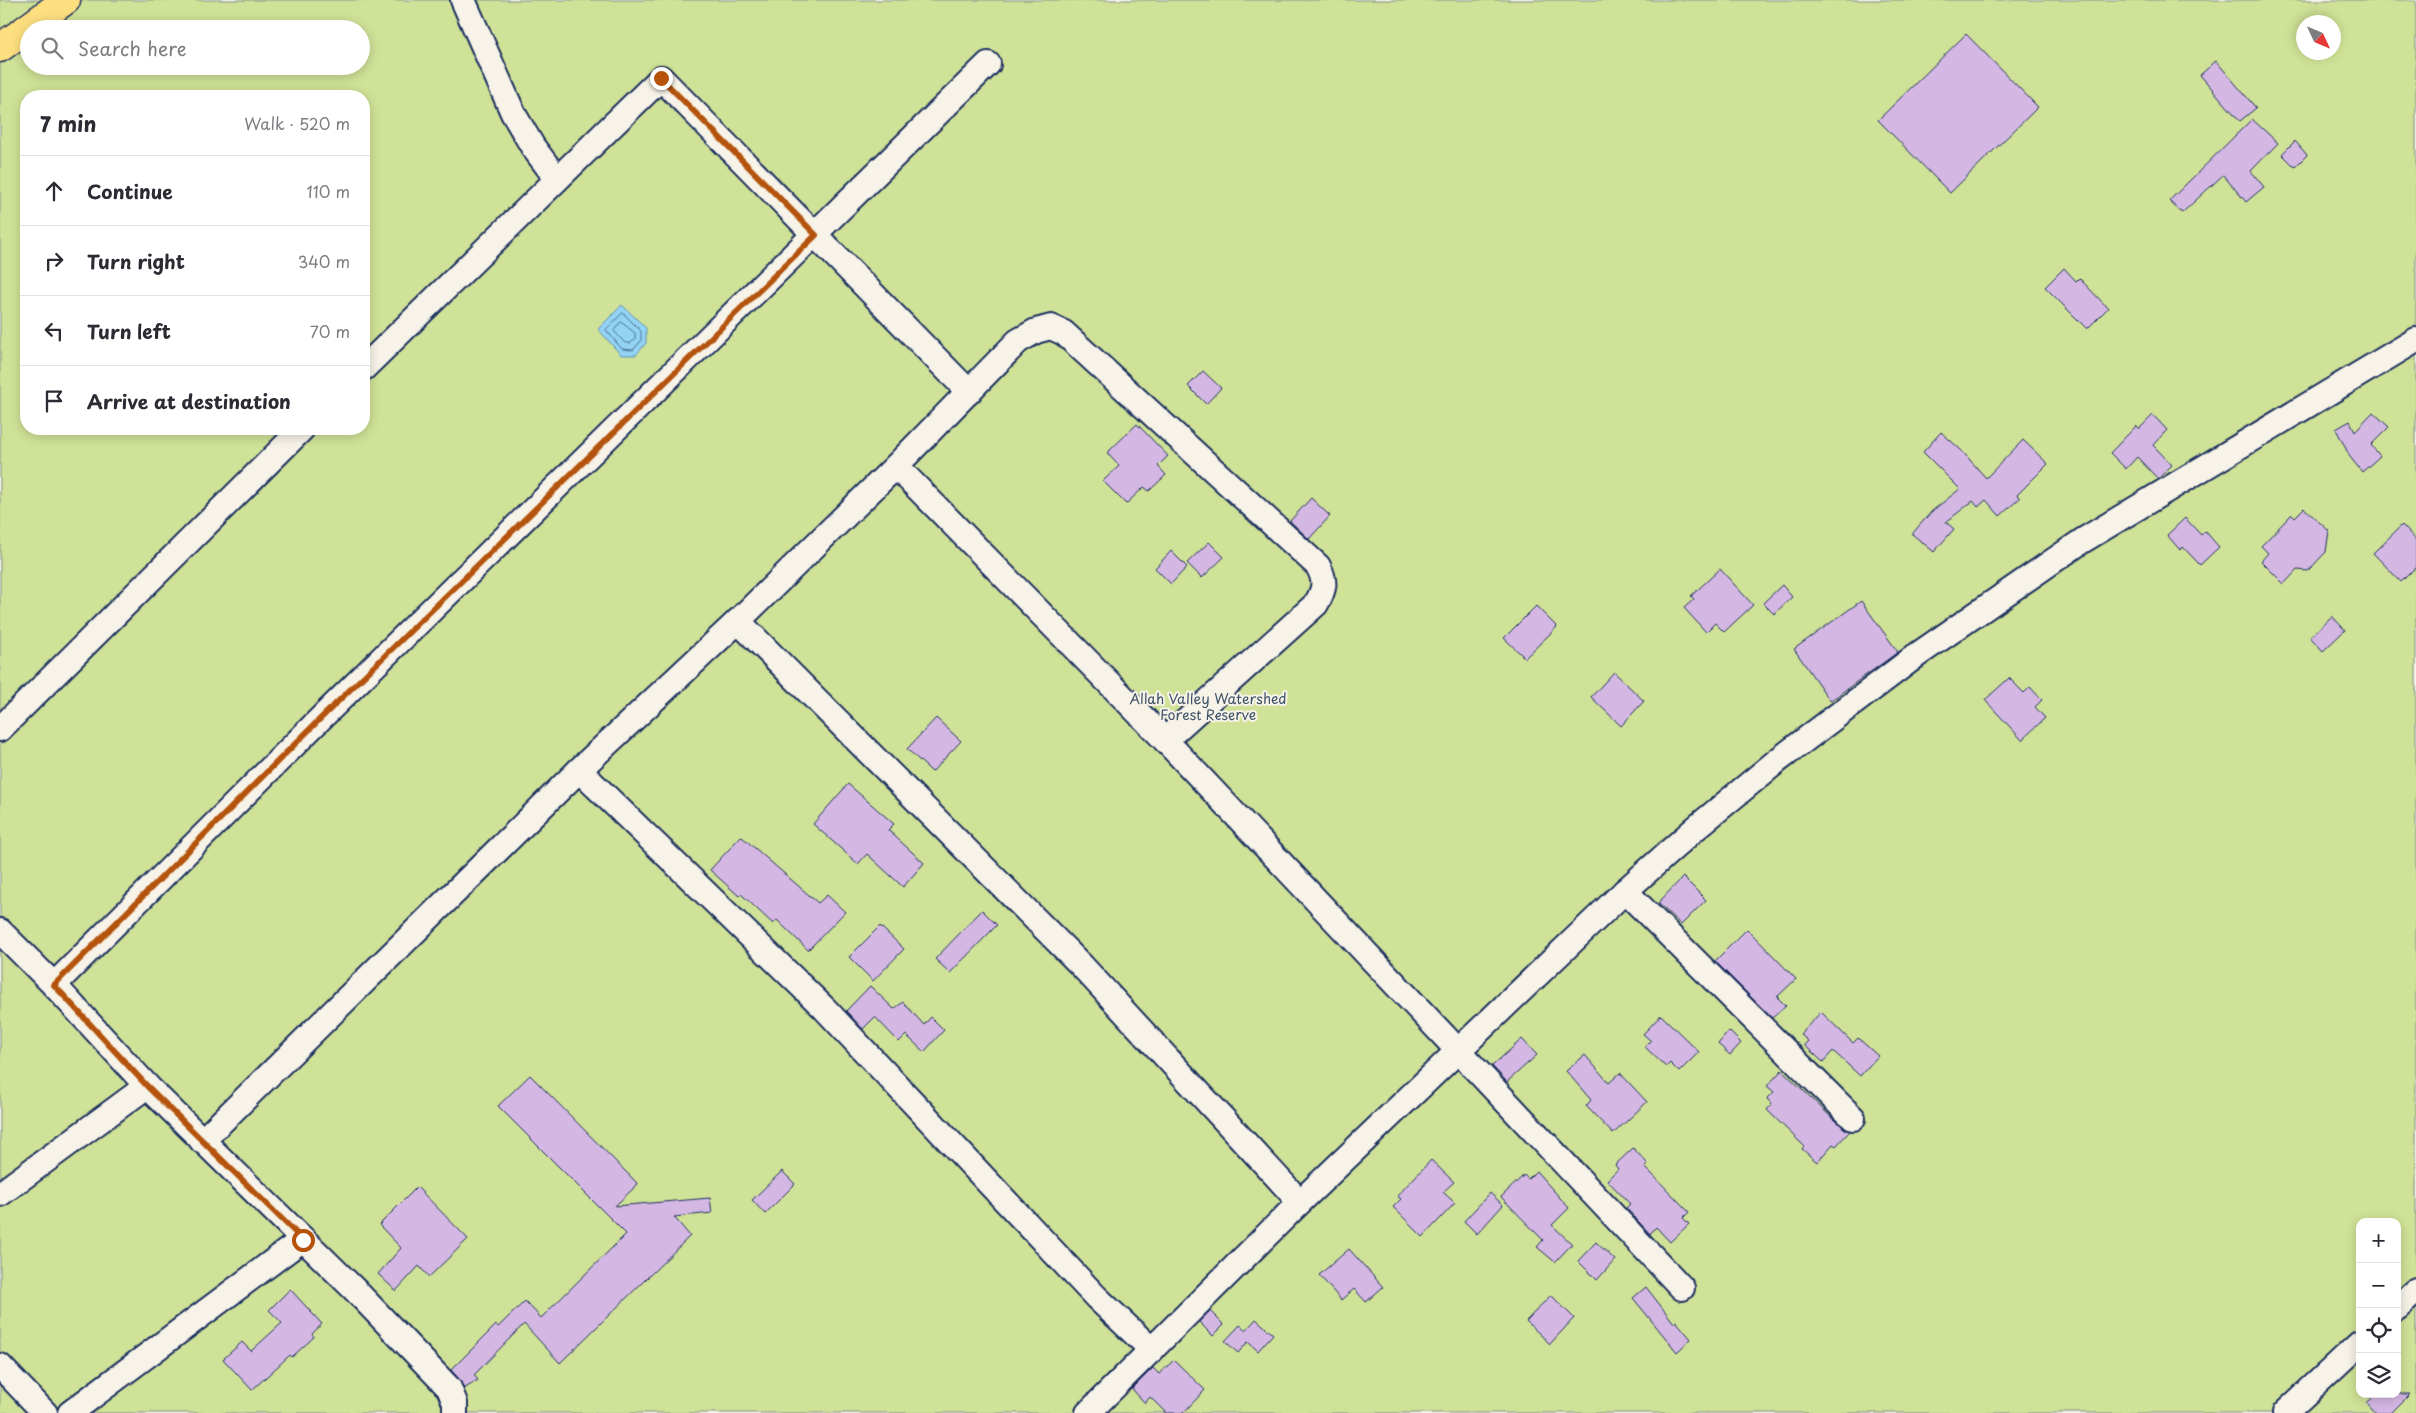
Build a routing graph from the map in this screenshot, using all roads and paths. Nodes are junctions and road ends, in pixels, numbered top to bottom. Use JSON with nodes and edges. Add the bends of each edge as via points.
{"nodes":[{"id":1,"x":66,"y":0,"type":"edge"},
{"id":2,"x":463,"y":0,"type":"edge"},
{"id":3,"x":38,"y":20,"type":"edge"},
{"id":4,"x":20,"y":33,"type":"edge"},
{"id":5,"x":0,"y":48,"type":"edge"},
{"id":6,"x":988,"y":64,"type":"dead end"},
{"id":7,"x":557,"y":179,"type":"junction"},
{"id":8,"x":816,"y":235,"type":"junction"},
{"id":9,"x":2416,"y":340,"type":"edge"},
{"id":10,"x":370,"y":362,"type":"edge"},
{"id":11,"x":969,"y":392,"type":"junction"},
{"id":12,"x":296,"y":435,"type":"edge"},
{"id":13,"x":896,"y":466,"type":"junction"},
{"id":14,"x":738,"y":621,"type":"junction"},
{"id":15,"x":0,"y":729,"type":"edge"},
{"id":16,"x":1164,"y":740,"type":"junction"},
{"id":17,"x":579,"y":770,"type":"junction"},
{"id":18,"x":1624,"y":891,"type":"junction"},
{"id":19,"x":0,"y":931,"type":"edge"},
{"id":20,"x":54,"y":985,"type":"junction"},
{"id":21,"x":1458,"y":1051,"type":"junction"},
{"id":22,"x":147,"y":1086,"type":"junction"},
{"id":23,"x":1853,"y":1118,"type":"dead end"},
{"id":24,"x":202,"y":1141,"type":"junction"},
{"id":25,"x":0,"y":1194,"type":"edge"},
{"id":26,"x":1300,"y":1202,"type":"junction"},
{"id":27,"x":303,"y":1240,"type":"junction"},
{"id":28,"x":1682,"y":1288,"type":"dead end"},
{"id":29,"x":2416,"y":1291,"type":"edge"},
{"id":30,"x":2401,"y":1304,"type":"edge"},
{"id":31,"x":2356,"y":1347,"type":"edge"},
{"id":32,"x":1152,"y":1350,"type":"junction"},
{"id":33,"x":0,"y":1366,"type":"edge"},
{"id":34,"x":45,"y":1413,"type":"edge"},
{"id":35,"x":70,"y":1413,"type":"edge"},
{"id":36,"x":454,"y":1413,"type":"edge"},
{"id":37,"x":1088,"y":1413,"type":"edge"},
{"id":38,"x":2285,"y":1413,"type":"edge"}],
"edges":[{"from":1,"to":3,"type":"main road"},
{"from":2,"to":7,"type":"street","via":[[513,113]]},
{"from":4,"to":5,"type":"main road"},
{"from":6,"to":8,"type":"street"},
{"from":7,"to":8,"type":"street","via":[[661,78]]},
{"from":7,"to":10,"type":"street"},
{"from":8,"to":11,"type":"street"},
{"from":8,"to":20,"type":"street","via":[[312,727]]},
{"from":9,"to":18,"type":"street","via":[[2082,541],[1925,650],[1777,761]]},
{"from":11,"to":13,"type":"street"},
{"from":11,"to":16,"type":"street","via":[[1018,342],[1036,331],[1052,327],[1064,333],[1318,566],[1324,578],[1324,591],[1316,604]]},
{"from":12,"to":15,"type":"street"},
{"from":13,"to":14,"type":"street"},
{"from":13,"to":16,"type":"street"},
{"from":14,"to":17,"type":"street"},
{"from":14,"to":26,"type":"street","via":[[1082,966]]},
{"from":16,"to":21,"type":"street"},
{"from":17,"to":24,"type":"street"},
{"from":17,"to":32,"type":"street","via":[[825,1009],[1089,1290]]},
{"from":18,"to":21,"type":"street"},
{"from":18,"to":23,"type":"street"},
{"from":19,"to":20,"type":"street"},
{"from":20,"to":22,"type":"street"},
{"from":21,"to":26,"type":"street"},
{"from":21,"to":28,"type":"street"},
{"from":22,"to":24,"type":"street"},
{"from":22,"to":25,"type":"street"},
{"from":24,"to":27,"type":"street"},
{"from":26,"to":32,"type":"street"},
{"from":27,"to":35,"type":"street"},
{"from":27,"to":36,"type":"street","via":[[356,1290],[449,1388],[455,1403]]},
{"from":29,"to":30,"type":"street"},
{"from":31,"to":38,"type":"street"},
{"from":32,"to":37,"type":"street"},
{"from":33,"to":34,"type":"street"}]}
